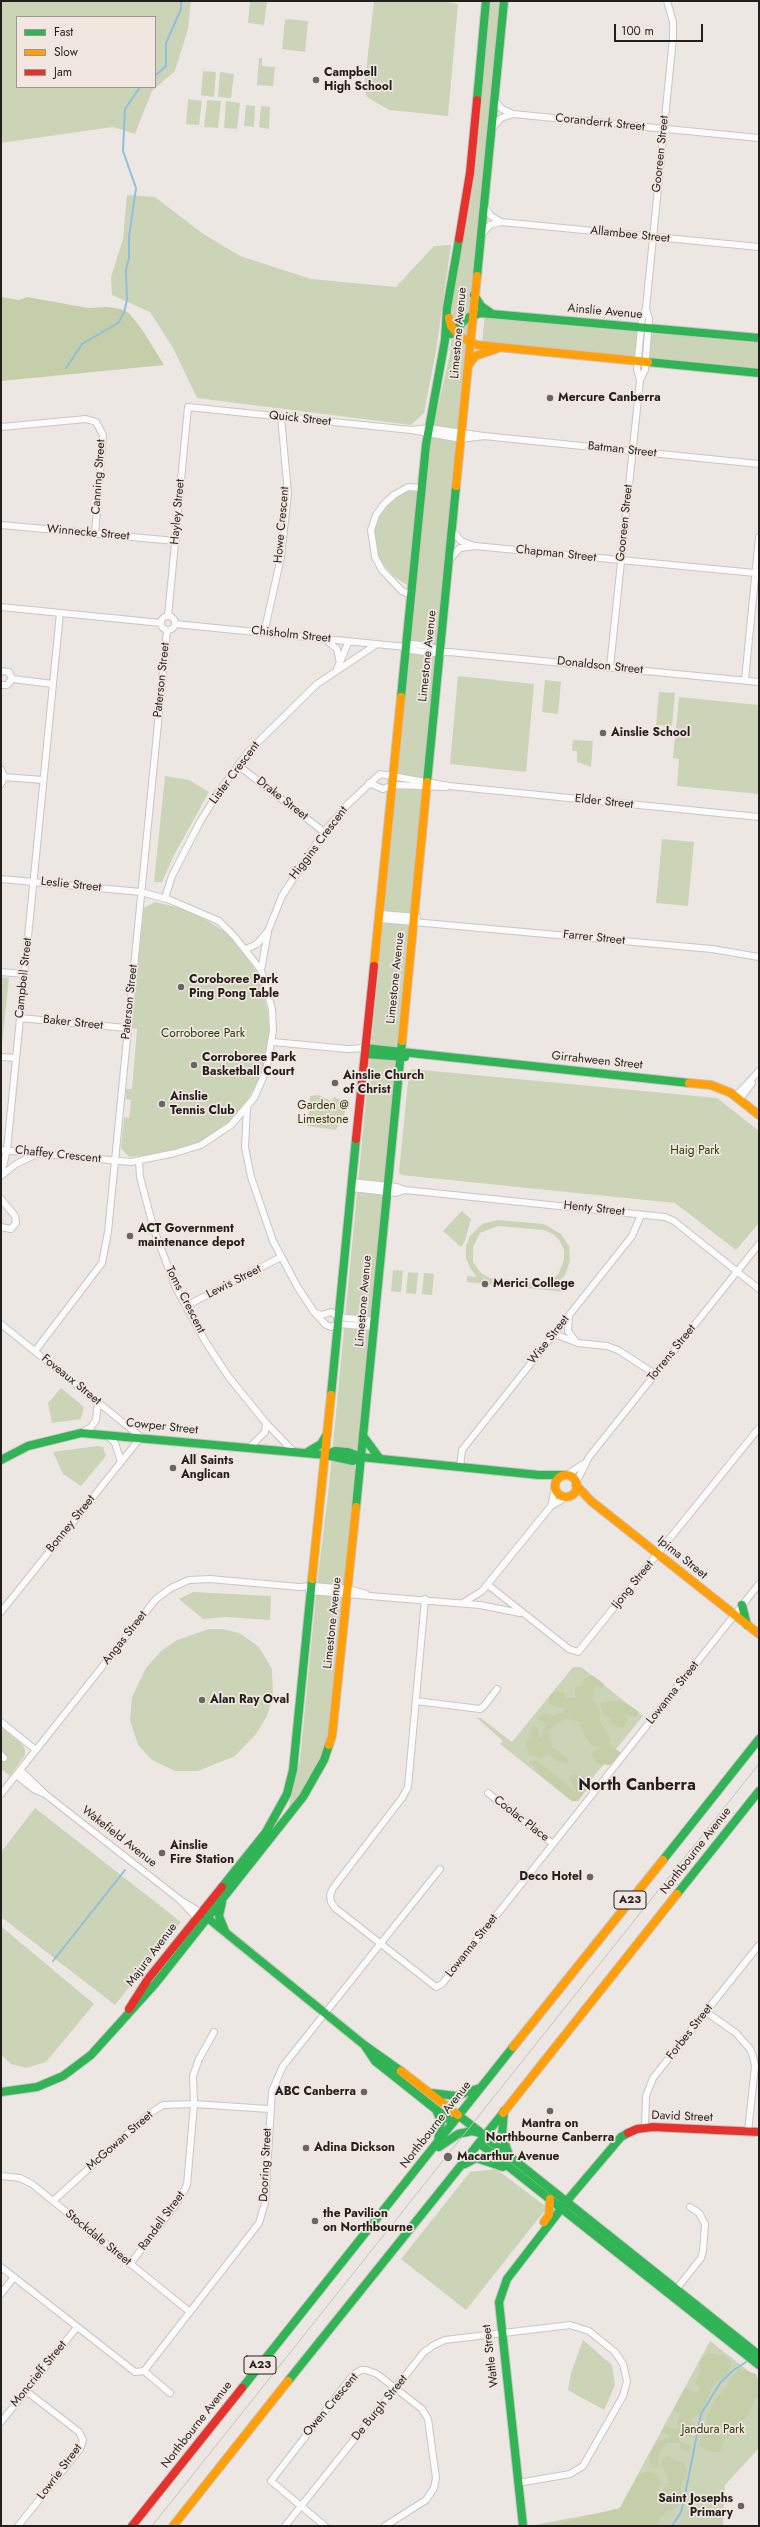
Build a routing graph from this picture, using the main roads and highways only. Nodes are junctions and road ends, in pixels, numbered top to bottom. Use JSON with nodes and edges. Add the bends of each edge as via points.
{"nodes":[{"id":1,"x":486,"y":1,"type":"edge"},
{"id":2,"x":504,"y":1,"type":"edge"},
{"id":3,"x":474,"y":295,"type":"junction"},
{"id":4,"x":447,"y":308,"type":"junction"},
{"id":5,"x":492,"y":314,"type":"junction"},
{"id":6,"x":472,"y":316,"type":"junction"},
{"id":7,"x":454,"y":330,"type":"junction"},
{"id":8,"x":759,"y":338,"type":"edge"},
{"id":9,"x":445,"y":340,"type":"junction"},
{"id":10,"x":469,"y":343,"type":"junction"},
{"id":11,"x":505,"y":348,"type":"junction"},
{"id":12,"x":467,"y":367,"type":"junction"},
{"id":13,"x":759,"y":373,"type":"edge"},
{"id":14,"x":365,"y":1051,"type":"junction"},
{"id":15,"x":400,"y":1055,"type":"junction"},
{"id":16,"x":759,"y":1115,"type":"edge"},
{"id":17,"x":328,"y":1432,"type":"junction"},
{"id":18,"x":363,"y":1436,"type":"junction"},
{"id":19,"x":306,"y":1453,"type":"junction"},
{"id":20,"x":326,"y":1455,"type":"junction"},
{"id":21,"x":361,"y":1457,"type":"junction"},
{"id":22,"x":2,"y":1458,"type":"edge"},
{"id":23,"x":380,"y":1459,"type":"junction"},
{"id":24,"x":539,"y":1475,"type":"junction"},
{"id":25,"x":565,"y":1475,"type":"junction"},
{"id":26,"x":576,"y":1484,"type":"junction"},
{"id":27,"x":555,"y":1488,"type":"junction"},
{"id":28,"x":569,"y":1496,"type":"junction"},
{"id":29,"x":591,"y":1501,"type":"junction"},
{"id":30,"x":742,"y":1605,"type":"road end"},
{"id":31,"x":747,"y":1624,"type":"junction"},
{"id":32,"x":759,"y":1634,"type":"edge"},
{"id":33,"x":759,"y":1739,"type":"edge"},
{"id":34,"x":759,"y":1791,"type":"edge"},
{"id":35,"x":224,"y":1898,"type":"junction"},
{"id":36,"x":198,"y":1915,"type":"junction"},
{"id":37,"x":205,"y":1920,"type":"junction"},
{"id":38,"x":227,"y":1934,"type":"junction"},
{"id":39,"x":173,"y":1947,"type":"junction"},
{"id":40,"x":180,"y":1953,"type":"junction"},
{"id":41,"x":275,"y":1973,"type":"junction"},
{"id":42,"x":148,"y":1979,"type":"junction"},
{"id":43,"x":155,"y":1984,"type":"junction"},
{"id":44,"x":126,"y":2015,"type":"junction"},
{"id":45,"x":363,"y":2044,"type":"junction"},
{"id":46,"x":480,"y":2088,"type":"junction"},
{"id":47,"x":1,"y":2092,"type":"edge"},
{"id":48,"x":430,"y":2093,"type":"junction"},
{"id":49,"x":436,"y":2109,"type":"junction"},
{"id":50,"x":504,"y":2111,"type":"junction"},
{"id":51,"x":458,"y":2116,"type":"junction"},
{"id":52,"x":453,"y":2123,"type":"junction"},
{"id":53,"x":464,"y":2132,"type":"junction"},
{"id":54,"x":759,"y":2132,"type":"edge"},
{"id":55,"x":482,"y":2134,"type":"junction"},
{"id":56,"x":438,"y":2142,"type":"junction"},
{"id":57,"x":479,"y":2143,"type":"junction"},
{"id":58,"x":510,"y":2156,"type":"junction"},
{"id":59,"x":423,"y":2160,"type":"junction"},
{"id":60,"x":458,"y":2169,"type":"junction"},
{"id":61,"x":523,"y":2178,"type":"junction"},
{"id":62,"x":550,"y":2199,"type":"junction"},
{"id":63,"x":564,"y":2204,"type":"junction"},
{"id":64,"x":539,"y":2236,"type":"junction"},
{"id":65,"x":674,"y":2292,"type":"junction"},
{"id":66,"x":757,"y":2353,"type":"edge"},
{"id":67,"x":759,"y":2365,"type":"edge"},
{"id":68,"x":132,"y":2526,"type":"edge"},
{"id":69,"x":173,"y":2526,"type":"edge"},
{"id":70,"x":523,"y":2526,"type":"edge"}],
"edges":[{"from":1,"to":4,"type":"main road","name":"Limestone Avenue","via":[[470,174]]},
{"from":2,"to":3,"type":"main road","name":"Limestone Avenue"},
{"from":3,"to":5,"type":"main road","via":[[481,306]]},
{"from":3,"to":6,"type":"main road","name":"Limestone Avenue"},
{"from":4,"to":7,"type":"main road","via":[[449,322]]},
{"from":4,"to":9,"type":"main road","name":"Limestone Avenue"},
{"from":5,"to":6,"type":"main road","name":"Ainslie Avenue"},
{"from":5,"to":8,"type":"main road","name":"Ainslie Avenue"},
{"from":6,"to":7,"type":"main road"},
{"from":6,"to":10,"type":"main road","name":"Limestone Avenue"},
{"from":7,"to":9,"type":"main road"},
{"from":7,"to":10,"type":"main road"},
{"from":9,"to":14,"type":"main road","name":"Limestone Avenue","via":[[428,431]]},
{"from":10,"to":11,"type":"main road"},
{"from":10,"to":12,"type":"main road","name":"Limestone Avenue"},
{"from":11,"to":12,"type":"main road","via":[[475,356]]},
{"from":11,"to":13,"type":"main road"},
{"from":12,"to":15,"type":"main road","name":"Limestone Avenue"},
{"from":14,"to":15,"type":"main road","name":"Girrahween Street"},
{"from":14,"to":17,"type":"main road","name":"Limestone Avenue"},
{"from":15,"to":16,"type":"main road","name":"Girrahween Street","via":[[698,1083],[721,1088]]},
{"from":15,"to":18,"type":"main road","name":"Limestone Avenue"},
{"from":17,"to":19,"type":"main road","via":[[321,1444]]},
{"from":17,"to":20,"type":"main road","name":"Limestone Avenue"},
{"from":18,"to":21,"type":"main road","name":"Limestone Avenue"},
{"from":18,"to":23,"type":"main road"},
{"from":19,"to":20,"type":"main road","name":"Cowper Street"},
{"from":19,"to":22,"type":"main road","name":"Cowper Street","via":[[82,1433],[28,1446]]},
{"from":20,"to":21,"type":"main road","via":[[354,1461]]},
{"from":20,"to":36,"type":"main road","name":"Limestone Avenue","via":[[296,1750],[287,1794],[266,1832]]},
{"from":21,"to":23,"type":"main road"},
{"from":21,"to":35,"type":"main road","name":"Limestone Avenue","via":[[332,1736],[324,1760],[304,1797]]},
{"from":23,"to":24,"type":"main road"},
{"from":24,"to":25,"type":"main road"},
{"from":24,"to":27,"type":"main road"},
{"from":25,"to":26,"type":"main road","via":[[573,1478]]},
{"from":25,"to":27,"type":"main road","via":[[557,1479]]},
{"from":26,"to":28,"type":"main road"},
{"from":26,"to":29,"type":"main road","name":"Ipima Street"},
{"from":27,"to":28,"type":"main road","via":[[558,1494]]},
{"from":28,"to":29,"type":"main road","name":"Ipima Street"},
{"from":29,"to":31,"type":"main road","name":"Ipima Street"},
{"from":30,"to":31,"type":"main road"},
{"from":31,"to":32,"type":"main road","name":"Ipima Street"},
{"from":33,"to":46,"type":"main road","name":"Northbourne Avenue","number":"A23"},
{"from":34,"to":50,"type":"main road","name":"Northbourne Avenue","number":"A23"},
{"from":35,"to":37,"type":"main road","name":"Limestone Avenue"},
{"from":35,"to":38,"type":"main road","via":[[219,1916]]},
{"from":36,"to":37,"type":"main road","name":"Wakefield Avenue"},
{"from":36,"to":39,"type":"main road","name":"Majura Avenue"},
{"from":37,"to":38,"type":"main road","name":"Wakefield Avenue"},
{"from":37,"to":40,"type":"main road","name":"Majura Avenue"},
{"from":37,"to":41,"type":"main road","name":"Wakefield Avenue"},
{"from":38,"to":41,"type":"main road","name":"Wakefield Avenue"},
{"from":39,"to":40,"type":"main road"},
{"from":39,"to":42,"type":"main road","name":"Majura Avenue"},
{"from":40,"to":43,"type":"main road","name":"Majura Avenue"},
{"from":41,"to":45,"type":"main road","name":"Wakefield Avenue"},
{"from":42,"to":43,"type":"main road"},
{"from":42,"to":44,"type":"main road","name":"Majura Avenue"},
{"from":43,"to":44,"type":"main road","name":"Majura Avenue"},
{"from":44,"to":47,"type":"main road","name":"Majura Avenue","via":[[91,2055],[63,2076],[37,2087]]},
{"from":45,"to":48,"type":"main road","name":"Wakefield Avenue"},
{"from":45,"to":49,"type":"main road","name":"Wakefield Avenue","via":[[375,2061]]},
{"from":46,"to":48,"type":"main road","via":[[456,2096]]},
{"from":46,"to":51,"type":"main road","name":"Northbourne Avenue","number":"A23"},
{"from":48,"to":51,"type":"main road","name":"Wakefield Avenue"},
{"from":49,"to":52,"type":"main road","name":"Wakefield Avenue"},
{"from":49,"to":56,"type":"main road","via":[[441,2121]]},
{"from":50,"to":55,"type":"main road","name":"Northbourne Avenue","number":"A23"},
{"from":50,"to":58,"type":"main road","via":[[502,2135]]},
{"from":51,"to":52,"type":"main road","name":"Northbourne Avenue","number":"A23"},
{"from":51,"to":55,"type":"main road"},
{"from":52,"to":53,"type":"main road","name":"Wakefield Avenue"},
{"from":52,"to":56,"type":"main road","name":"Northbourne Avenue","number":"A23"},
{"from":53,"to":55,"type":"main road"},
{"from":53,"to":57,"type":"main road","name":"Wakefield Avenue"},
{"from":53,"to":59,"type":"main road","via":[[452,2137]]},
{"from":54,"to":63,"type":"main road","name":"David Street","via":[[645,2128],[621,2137]]},
{"from":55,"to":57,"type":"main road","name":"Northbourne Avenue","number":"A23"},
{"from":55,"to":58,"type":"main road"},
{"from":56,"to":59,"type":"main road","name":"Northbourne Avenue","number":"A23"},
{"from":57,"to":60,"type":"main road","name":"Northbourne Avenue","number":"A23"},
{"from":57,"to":61,"type":"main road"},
{"from":58,"to":63,"type":"main road"},
{"from":59,"to":68,"type":"main road","name":"Northbourne Avenue","number":"A23"},
{"from":60,"to":61,"type":"main road","via":[[476,2158],[499,2164]]},
{"from":60,"to":69,"type":"main road","name":"Northbourne Avenue","number":"A23"},
{"from":61,"to":62,"type":"main road"},
{"from":62,"to":63,"type":"main road"},
{"from":62,"to":64,"type":"main road","via":[[549,2215]]},
{"from":63,"to":64,"type":"main road","name":"Wattle Street"},
{"from":63,"to":65,"type":"main road"},
{"from":64,"to":70,"type":"main road","name":"Wattle Street","via":[[507,2279],[499,2302]]},
{"from":65,"to":66,"type":"main road"},
{"from":65,"to":67,"type":"main road"}]}
